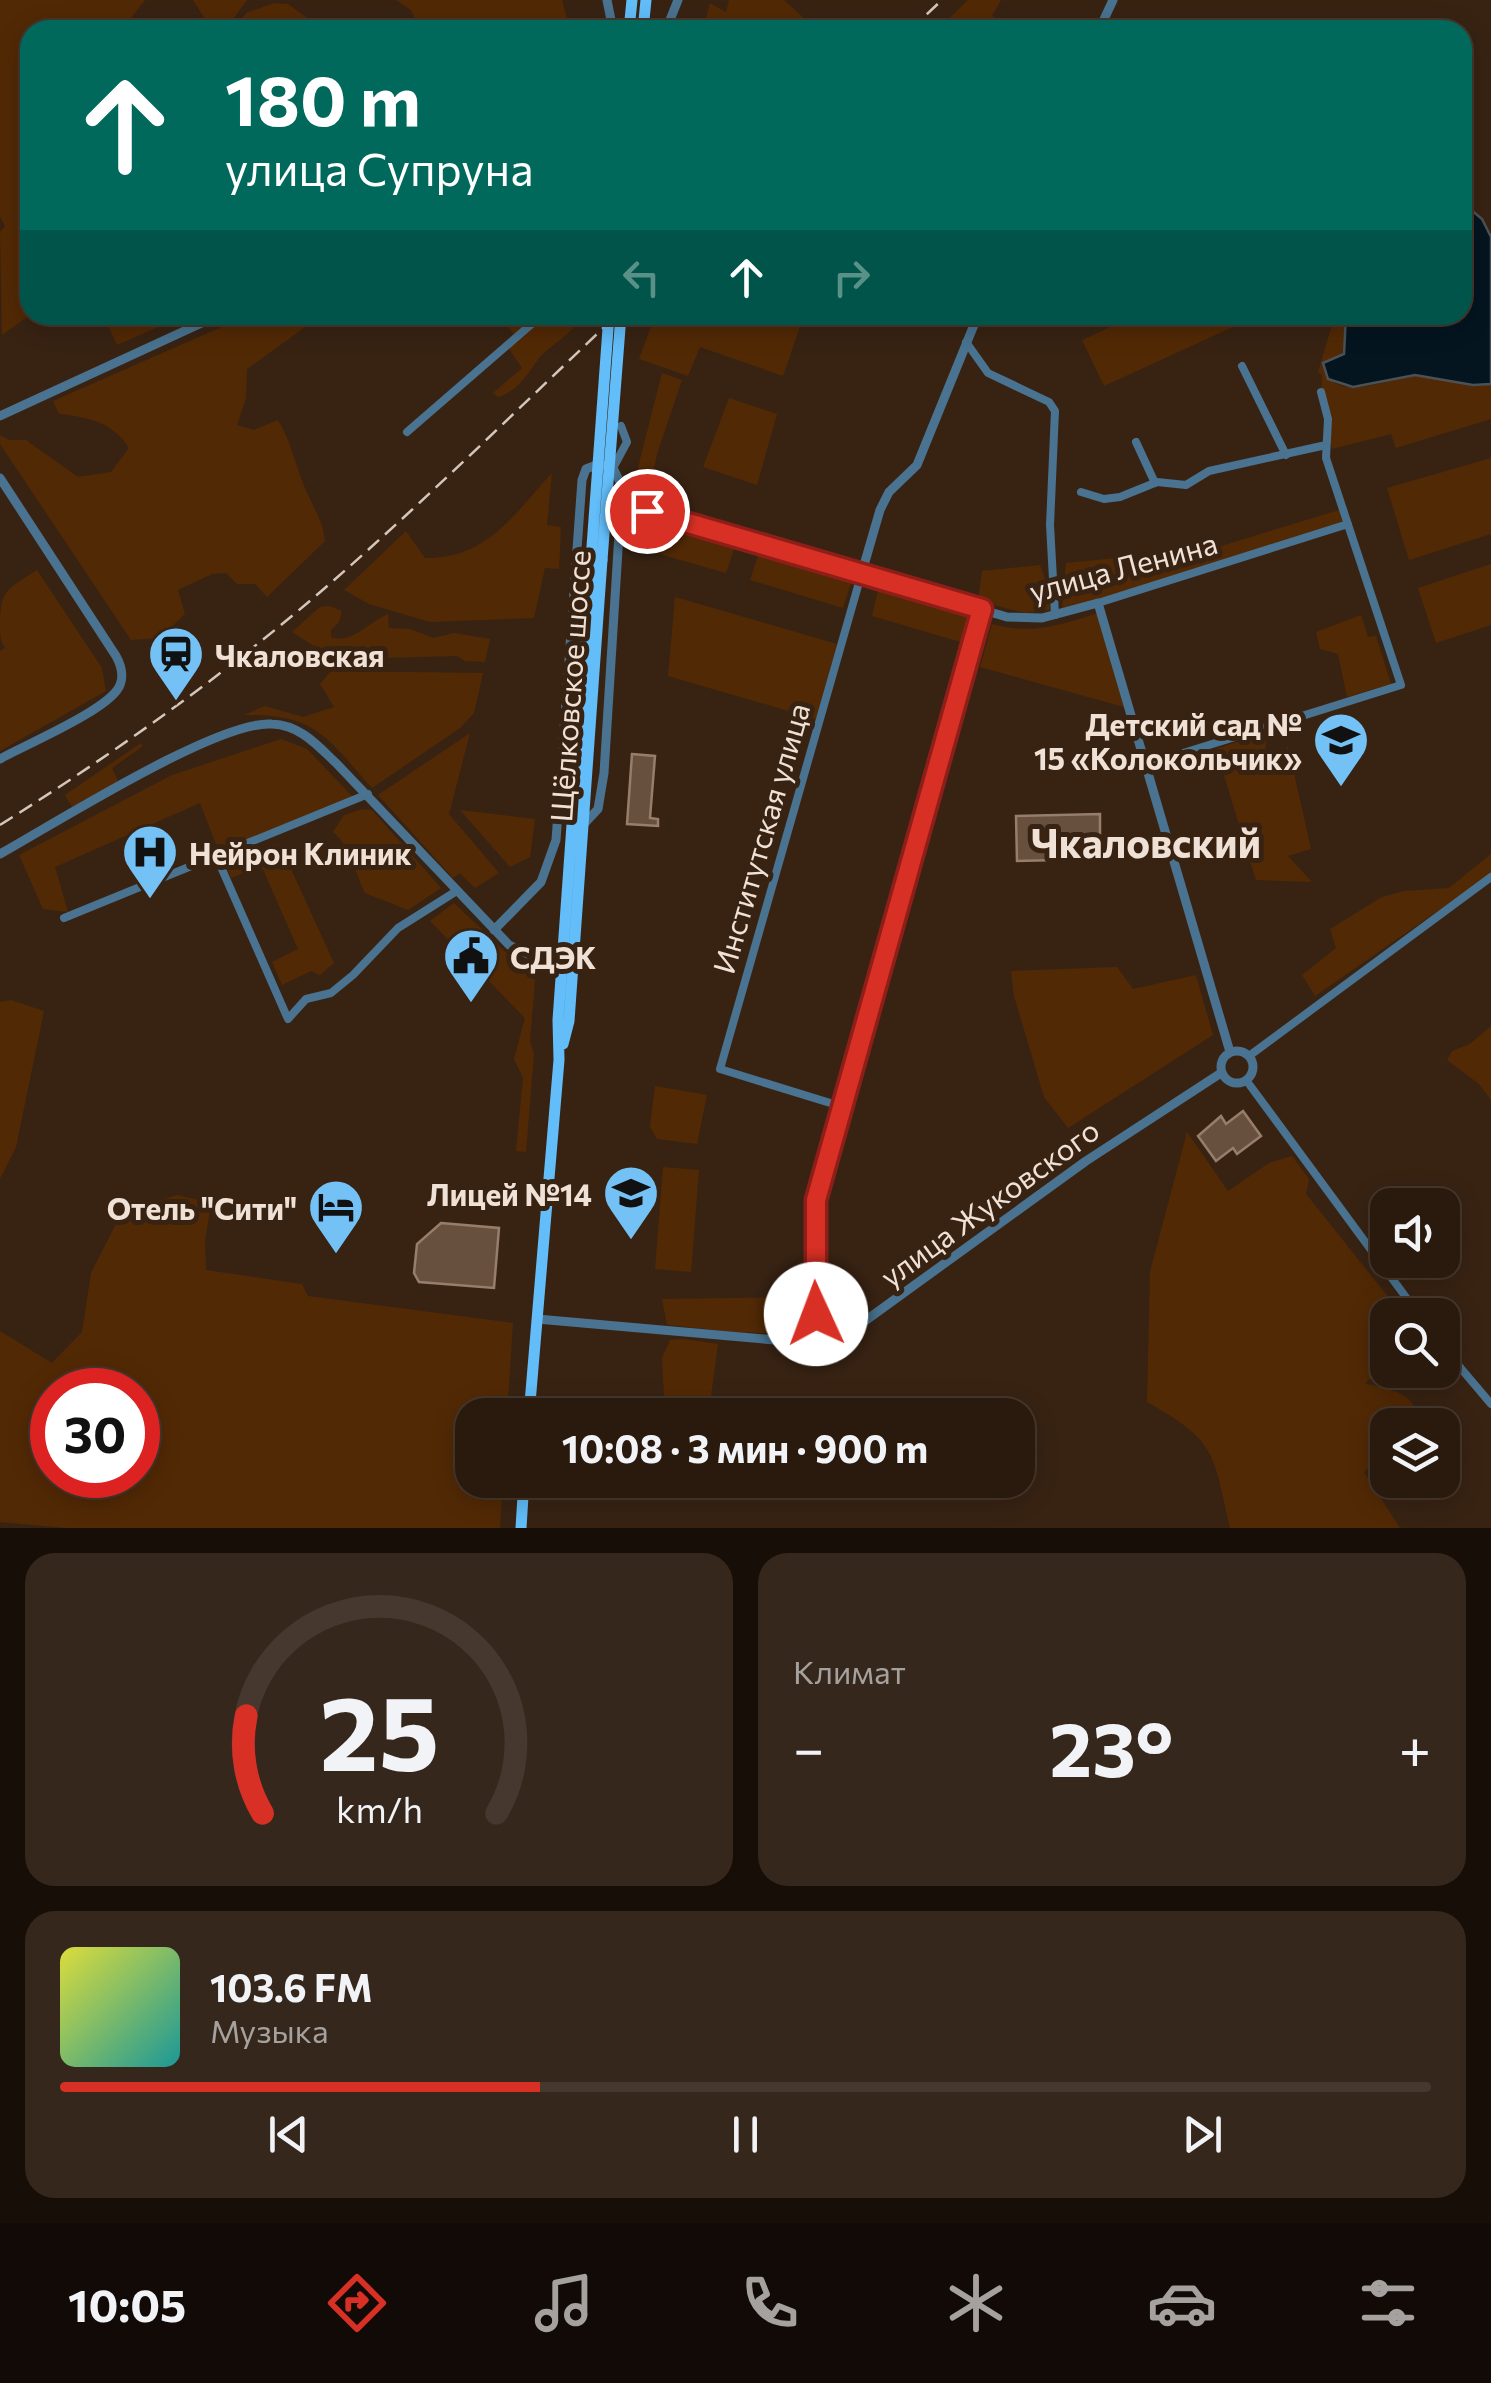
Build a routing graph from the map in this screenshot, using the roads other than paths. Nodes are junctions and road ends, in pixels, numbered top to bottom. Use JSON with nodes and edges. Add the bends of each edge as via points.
{"nodes":[{"id":1,"x":197,"y":325,"type":"edge"},
{"id":2,"x":531,"y":325,"type":"edge"},
{"id":3,"x":609,"y":325,"type":"edge"},
{"id":4,"x":620,"y":325,"type":"edge"},
{"id":5,"x":974,"y":325,"type":"edge"},
{"id":6,"x":966,"y":342,"type":"junction"},
{"id":7,"x":1242,"y":366,"type":"dead end"},
{"id":8,"x":1320,"y":392,"type":"dead end"},
{"id":9,"x":0,"y":416,"type":"edge"},
{"id":10,"x":621,"y":426,"type":"dead end"},
{"id":11,"x":408,"y":432,"type":"dead end"},
{"id":12,"x":1136,"y":442,"type":"dead end"},
{"id":13,"x":1326,"y":445,"type":"junction"},
{"id":14,"x":1286,"y":455,"type":"junction"},
{"id":15,"x":612,"y":468,"type":"junction"},
{"id":16,"x":0,"y":478,"type":"edge"},
{"id":17,"x":1155,"y":483,"type":"junction"},
{"id":18,"x":1082,"y":492,"type":"dead end"},
{"id":19,"x":621,"y":504,"type":"junction"},
{"id":20,"x":1348,"y":524,"type":"junction"},
{"id":21,"x":597,"y":560,"type":"junction"},
{"id":22,"x":862,"y":572,"type":"junction"},
{"id":23,"x":1098,"y":604,"type":"junction"},
{"id":24,"x":982,"y":609,"type":"junction"},
{"id":25,"x":1055,"y":615,"type":"junction"},
{"id":26,"x":0,"y":759,"type":"edge"},
{"id":27,"x":1146,"y":765,"type":"junction"},
{"id":28,"x":368,"y":794,"type":"junction"},
{"id":29,"x":584,"y":824,"type":"junction"},
{"id":30,"x":0,"y":854,"type":"edge"},
{"id":31,"x":217,"y":858,"type":"junction"},
{"id":32,"x":1491,"y":877,"type":"edge"},
{"id":33,"x":455,"y":892,"type":"junction"},
{"id":34,"x":64,"y":918,"type":"dead end"},
{"id":35,"x":507,"y":918,"type":"junction"},
{"id":36,"x":494,"y":930,"type":"junction"},
{"id":37,"x":565,"y":934,"type":"junction"},
{"id":38,"x":509,"y":945,"type":"junction"},
{"id":39,"x":537,"y":957,"type":"junction"},
{"id":40,"x":568,"y":958,"type":"junction"},
{"id":41,"x":561,"y":988,"type":"junction"},
{"id":42,"x":1230,"y":1052,"type":"junction"},
{"id":43,"x":1249,"y":1056,"type":"junction"},
{"id":44,"x":559,"y":1060,"type":"junction"},
{"id":45,"x":1221,"y":1073,"type":"junction"},
{"id":46,"x":1246,"y":1080,"type":"junction"},
{"id":47,"x":840,"y":1106,"type":"junction"},
{"id":48,"x":1406,"y":1298,"type":"edge"},
{"id":49,"x":816,"y":1314,"type":"junction"},
{"id":50,"x":537,"y":1318,"type":"junction"},
{"id":51,"x":832,"y":1336,"type":"junction"},
{"id":52,"x":811,"y":1340,"type":"junction"},
{"id":53,"x":1460,"y":1367,"type":"edge"},
{"id":54,"x":530,"y":1398,"type":"edge"},
{"id":55,"x":1491,"y":1404,"type":"edge"},
{"id":56,"x":523,"y":1498,"type":"edge"},
{"id":57,"x":521,"y":1528,"type":"edge"}],
"edges":[{"from":1,"to":9,"type":"street"},
{"from":2,"to":11,"type":"street"},
{"from":3,"to":21,"type":"main road","name":"Щёлковское шоссе","bridge":true},
{"from":4,"to":21,"type":"main road","name":"Щёлковское шоссе","bridge":true},
{"from":5,"to":6,"type":"street","name":"Институтская улица"},
{"from":6,"to":22,"type":"street","name":"Институтская улица","via":[[917,465],[888,492]]},
{"from":6,"to":25,"type":"street","via":[[988,373],[1055,411]]},
{"from":7,"to":14,"type":"street"},
{"from":8,"to":13,"type":"street"},
{"from":10,"to":15,"type":"street","via":[[627,442]]},
{"from":12,"to":17,"type":"street"},
{"from":13,"to":14,"type":"street"},
{"from":13,"to":20,"type":"street"},
{"from":14,"to":17,"type":"street","via":[[1209,471],[1186,484]]},
{"from":15,"to":19,"type":"street","via":[[620,478]]},
{"from":15,"to":35,"type":"street","via":[[590,466],[582,480],[554,852],[541,882]]},
{"from":16,"to":26,"type":"street","via":[[122,674],[108,700]]},
{"from":17,"to":18,"type":"street","via":[[1104,499]]},
{"from":19,"to":22,"type":"street","name":"улица Ленина"},
{"from":19,"to":29,"type":"street","via":[[604,773],[598,809]]},
{"from":20,"to":23,"type":"street","name":"улица Ленина"},
{"from":20,"to":27,"type":"street","via":[[1400,685]]},
{"from":21,"to":29,"type":"main road","name":"Щёлковское шоссе"},
{"from":21,"to":37,"type":"main road","name":"Щёлковское шоссе"},
{"from":22,"to":24,"type":"street","name":"улица Ленина"},
{"from":22,"to":47,"type":"street","name":"Институтская улица","via":[[720,1069]]},
{"from":23,"to":25,"type":"street","name":"улица Ленина"},
{"from":23,"to":27,"type":"street"},
{"from":24,"to":25,"type":"street","name":"улица Ленина","via":[[1023,620]]},
{"from":24,"to":47,"type":"street"},
{"from":27,"to":42,"type":"street"},
{"from":28,"to":30,"type":"street","via":[[308,736],[261,724],[224,734]]},
{"from":28,"to":31,"type":"street"},
{"from":28,"to":33,"type":"street"},
{"from":29,"to":40,"type":"main road","name":"Щёлковское шоссе"},
{"from":31,"to":33,"type":"street","via":[[288,1019],[306,999],[353,975],[398,928]]},
{"from":31,"to":34,"type":"street"},
{"from":32,"to":43,"type":"street"},
{"from":33,"to":35,"type":"street","via":[[496,919]]},
{"from":33,"to":36,"type":"street"},
{"from":35,"to":36,"type":"street"},
{"from":35,"to":38,"type":"street"},
{"from":36,"to":38,"type":"street"},
{"from":37,"to":39,"type":"street","via":[[555,951]]},
{"from":37,"to":40,"type":"main road","name":"Щёлковское шоссе"},
{"from":38,"to":39,"type":"street"},
{"from":39,"to":40,"type":"street"},
{"from":39,"to":41,"type":"street","via":[[551,965]]},
{"from":40,"to":41,"type":"main road","name":"Щёлковское шоссе"},
{"from":40,"to":44,"type":"main road","name":"Щёлковское шоссе","via":[[569,1021]]},
{"from":41,"to":44,"type":"main road","name":"Щёлковское шоссе"},
{"from":42,"to":43,"type":"street"},
{"from":42,"to":45,"type":"street"},
{"from":43,"to":46,"type":"street"},
{"from":44,"to":50,"type":"main road","name":"Щёлковское шоссе"},
{"from":45,"to":46,"type":"street","via":[[1232,1083]]},
{"from":45,"to":51,"type":"street","name":"улица Жуковского","via":[[1054,1184],[869,1320]]},
{"from":46,"to":48,"type":"street"},
{"from":47,"to":49,"type":"street","via":[[816,1200]]},
{"from":49,"to":51,"type":"street"},
{"from":49,"to":52,"type":"street"},
{"from":50,"to":52,"type":"street","name":"улица Жуковского"},
{"from":50,"to":54,"type":"main road","name":"Щёлковское шоссе"},
{"from":51,"to":52,"type":"street","name":"улица Жуковского"},
{"from":53,"to":55,"type":"street"},
{"from":56,"to":57,"type":"main road"}]}
